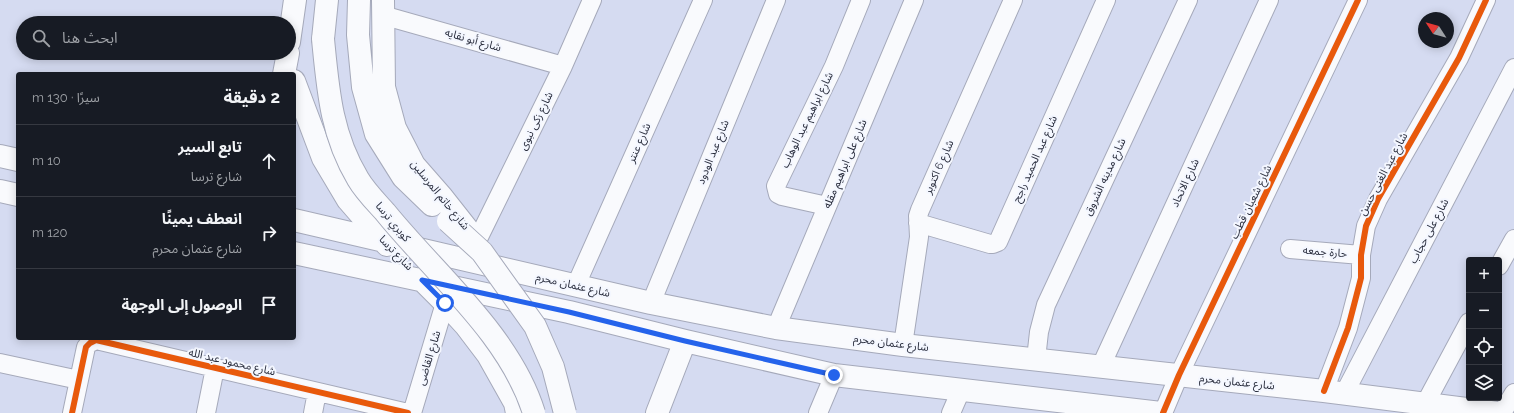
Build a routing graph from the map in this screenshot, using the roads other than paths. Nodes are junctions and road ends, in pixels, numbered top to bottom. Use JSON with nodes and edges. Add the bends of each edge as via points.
{"nodes":[{"id":1,"x":295,"y":0,"type":"edge"},
{"id":2,"x":327,"y":0,"type":"edge"},
{"id":3,"x":360,"y":0,"type":"edge"},
{"id":4,"x":592,"y":0,"type":"edge"},
{"id":5,"x":703,"y":0,"type":"edge"},
{"id":6,"x":776,"y":0,"type":"edge"},
{"id":7,"x":861,"y":0,"type":"edge"},
{"id":8,"x":914,"y":0,"type":"edge"},
{"id":9,"x":1013,"y":0,"type":"edge"},
{"id":10,"x":1106,"y":0,"type":"edge"},
{"id":11,"x":1188,"y":0,"type":"edge"},
{"id":12,"x":1269,"y":0,"type":"edge"},
{"id":13,"x":1358,"y":0,"type":"edge"},
{"id":14,"x":1486,"y":0,"type":"edge"},
{"id":15,"x":382,"y":7,"type":"edge"},
{"id":16,"x":293,"y":16,"type":"edge"},
{"id":17,"x":563,"y":66,"type":"junction"},
{"id":18,"x":1514,"y":68,"type":"edge"},
{"id":19,"x":296,"y":86,"type":"edge"},
{"id":20,"x":0,"y":156,"type":"edge"},
{"id":21,"x":16,"y":160,"type":"edge"},
{"id":22,"x":0,"y":191,"type":"edge"},
{"id":23,"x":16,"y":195,"type":"edge"},
{"id":24,"x":827,"y":206,"type":"junction"},
{"id":25,"x":296,"y":220,"type":"edge"},
{"id":26,"x":918,"y":223,"type":"junction"},
{"id":27,"x":1514,"y":239,"type":"edge"},
{"id":28,"x":477,"y":241,"type":"junction"},
{"id":29,"x":384,"y":242,"type":"junction"},
{"id":30,"x":1290,"y":249,"type":"dead end"},
{"id":31,"x":296,"y":253,"type":"edge"},
{"id":32,"x":1360,"y":255,"type":"junction"},
{"id":33,"x":1502,"y":261,"type":"edge"},
{"id":34,"x":495,"y":266,"type":"junction"},
{"id":35,"x":422,"y":280,"type":"junction"},
{"id":36,"x":576,"y":285,"type":"junction"},
{"id":37,"x":445,"y":303,"type":"junction"},
{"id":38,"x":651,"y":303,"type":"junction"},
{"id":39,"x":776,"y":328,"type":"junction"},
{"id":40,"x":1466,"y":328,"type":"edge"},
{"id":41,"x":685,"y":341,"type":"junction"},
{"id":42,"x":903,"y":345,"type":"junction"},
{"id":43,"x":1036,"y":359,"type":"junction"},
{"id":44,"x":0,"y":363,"type":"edge"},
{"id":45,"x":1101,"y":366,"type":"junction"},
{"id":46,"x":215,"y":368,"type":"junction"},
{"id":47,"x":834,"y":375,"type":"junction"},
{"id":48,"x":1179,"y":375,"type":"junction"},
{"id":49,"x":78,"y":380,"type":"junction"},
{"id":50,"x":961,"y":390,"type":"junction"},
{"id":51,"x":317,"y":392,"type":"junction"},
{"id":52,"x":1334,"y":392,"type":"junction"},
{"id":53,"x":1514,"y":393,"type":"edge"},
{"id":54,"x":1425,"y":404,"type":"junction"},
{"id":55,"x":1051,"y":407,"type":"edge"},
{"id":56,"x":1097,"y":410,"type":"edge"},
{"id":57,"x":72,"y":413,"type":"edge"},
{"id":58,"x":206,"y":413,"type":"edge"},
{"id":59,"x":313,"y":413,"type":"edge"},
{"id":60,"x":408,"y":413,"type":"edge"},
{"id":61,"x":412,"y":413,"type":"edge"},
{"id":62,"x":517,"y":413,"type":"edge"},
{"id":63,"x":534,"y":413,"type":"edge"},
{"id":64,"x":565,"y":413,"type":"edge"},
{"id":65,"x":657,"y":413,"type":"edge"},
{"id":66,"x":818,"y":413,"type":"edge"},
{"id":67,"x":951,"y":413,"type":"edge"},
{"id":68,"x":1162,"y":413,"type":"edge"},
{"id":69,"x":1498,"y":413,"type":"edge"},
{"id":70,"x":1502,"y":413,"type":"edge"}],
"edges":[{"from":1,"to":16,"type":"main road"},
{"from":2,"to":63,"type":"main road","name":"كوبري ترسا","bridge":true,"via":[[323,39],[329,99],[338,138],[359,180],[404,236],[484,325],[511,364],[529,397]]},
{"from":3,"to":64,"type":"main road","bridge":true,"via":[[358,35],[363,87],[376,134],[403,177],[482,252],[535,326],[552,367]]},
{"from":4,"to":17,"type":"street","name":"شارع زكى نبوى"},
{"from":5,"to":36,"type":"street","name":"شارع عنتر"},
{"from":6,"to":38,"type":"street","name":"شارع عبد الودود"},
{"from":7,"to":24,"type":"street","name":"شارع ابراهيم عبد الوهاب","via":[[834,66],[776,186],[778,194],[782,196]]},
{"from":8,"to":24,"type":"street","name":"شارع على ابراهيم مقله"},
{"from":9,"to":26,"type":"street","name":"شارع 6 اكتوبر","via":[[920,210]]},
{"from":10,"to":26,"type":"street","name":"شارع عبد الحميد راجح","via":[[998,242],[990,244]]},
{"from":11,"to":43,"type":"street","name":"شارع مدينه الشروق","via":[[1049,298],[1039,332]]},
{"from":12,"to":45,"type":"street","name":"شارع الاتحاد"},
{"from":13,"to":48,"type":"street","name":"شارع شعبان قطب"},
{"from":14,"to":32,"type":"street","name":"شارع عبد الغنى حسن","via":[[1459,58],[1378,199],[1366,226]]},
{"from":15,"to":17,"type":"street","name":"شارع أبو نقايه"},
{"from":15,"to":28,"type":"main road","name":"شارع خاتم المرسلين","via":[[384,87],[395,128],[414,165]]},
{"from":17,"to":28,"type":"street","name":"شارع زكى نبوى"},
{"from":18,"to":52,"type":"street","name":"شارع على حجاب"},
{"from":19,"to":29,"type":"main road","name":"شارع ترسا","via":[[323,158],[348,200]]},
{"from":20,"to":21,"type":"main road"},
{"from":22,"to":23,"type":"main road"},
{"from":24,"to":39,"type":"street","name":"شارع على ابراهيم مقله"},
{"from":25,"to":29,"type":"main road","name":"شارع عثمان محرم"},
{"from":26,"to":42,"type":"street","name":"شارع 6 اكتوبر","via":[[919,237]]},
{"from":27,"to":33,"type":"street"},
{"from":28,"to":34,"type":"main road","name":"شارع خاتم المرسلين"},
{"from":29,"to":34,"type":"main road","name":"شارع عثمان محرم"},
{"from":29,"to":35,"type":"main road","name":"شارع ترسا"},
{"from":30,"to":32,"type":"street","name":"حارة جمعه"},
{"from":31,"to":35,"type":"main road"},
{"from":32,"to":52,"type":"street","name":"شارع عبد الغنى حسن","via":[[1361,278]]},
{"from":34,"to":36,"type":"main road","name":"شارع عثمان محرم"},
{"from":35,"to":37,"type":"main road","name":"شارع ترسا"},
{"from":35,"to":41,"type":"main road","via":[[569,312]]},
{"from":36,"to":38,"type":"main road","name":"شارع عثمان محرم"},
{"from":37,"to":61,"type":"street","name":"شارع القاضى"},
{"from":37,"to":62,"type":"main road","name":"شارع ترسا","via":[[488,355],[515,403]]},
{"from":38,"to":39,"type":"main road","name":"شارع عثمان محرم"},
{"from":39,"to":42,"type":"main road","name":"شارع عثمان محرم"},
{"from":40,"to":54,"type":"street"},
{"from":41,"to":47,"type":"main road"},
{"from":41,"to":65,"type":"main road"},
{"from":42,"to":43,"type":"main road","name":"شارع عثمان محرم"},
{"from":43,"to":45,"type":"main road","name":"شارع عثمان محرم"},
{"from":44,"to":49,"type":"street"},
{"from":45,"to":48,"type":"main road","name":"شارع عثمان محرم"},
{"from":46,"to":49,"type":"street","name":"شارع محمود عبد الله","via":[[96,340],[86,347]]},
{"from":46,"to":51,"type":"street","name":"شارع محمود عبد الله"},
{"from":46,"to":58,"type":"street"},
{"from":47,"to":50,"type":"main road"},
{"from":47,"to":66,"type":"street"},
{"from":48,"to":52,"type":"main road","name":"شارع عثمان محرم"},
{"from":48,"to":68,"type":"street","name":"شارع شعبان قطب"},
{"from":49,"to":57,"type":"street","name":"شارع محمود عبد الله"},
{"from":50,"to":55,"type":"main road"},
{"from":50,"to":67,"type":"street"},
{"from":51,"to":59,"type":"street"},
{"from":51,"to":60,"type":"street","name":"شارع محمود عبد الله"},
{"from":52,"to":54,"type":"main road","name":"شارع عثمان محرم"},
{"from":53,"to":70,"type":"street"},
{"from":54,"to":69,"type":"main road","name":"شارع عثمان محرم"},
{"from":55,"to":56,"type":"main road"},
{"from":56,"to":68,"type":"main road"}]}
